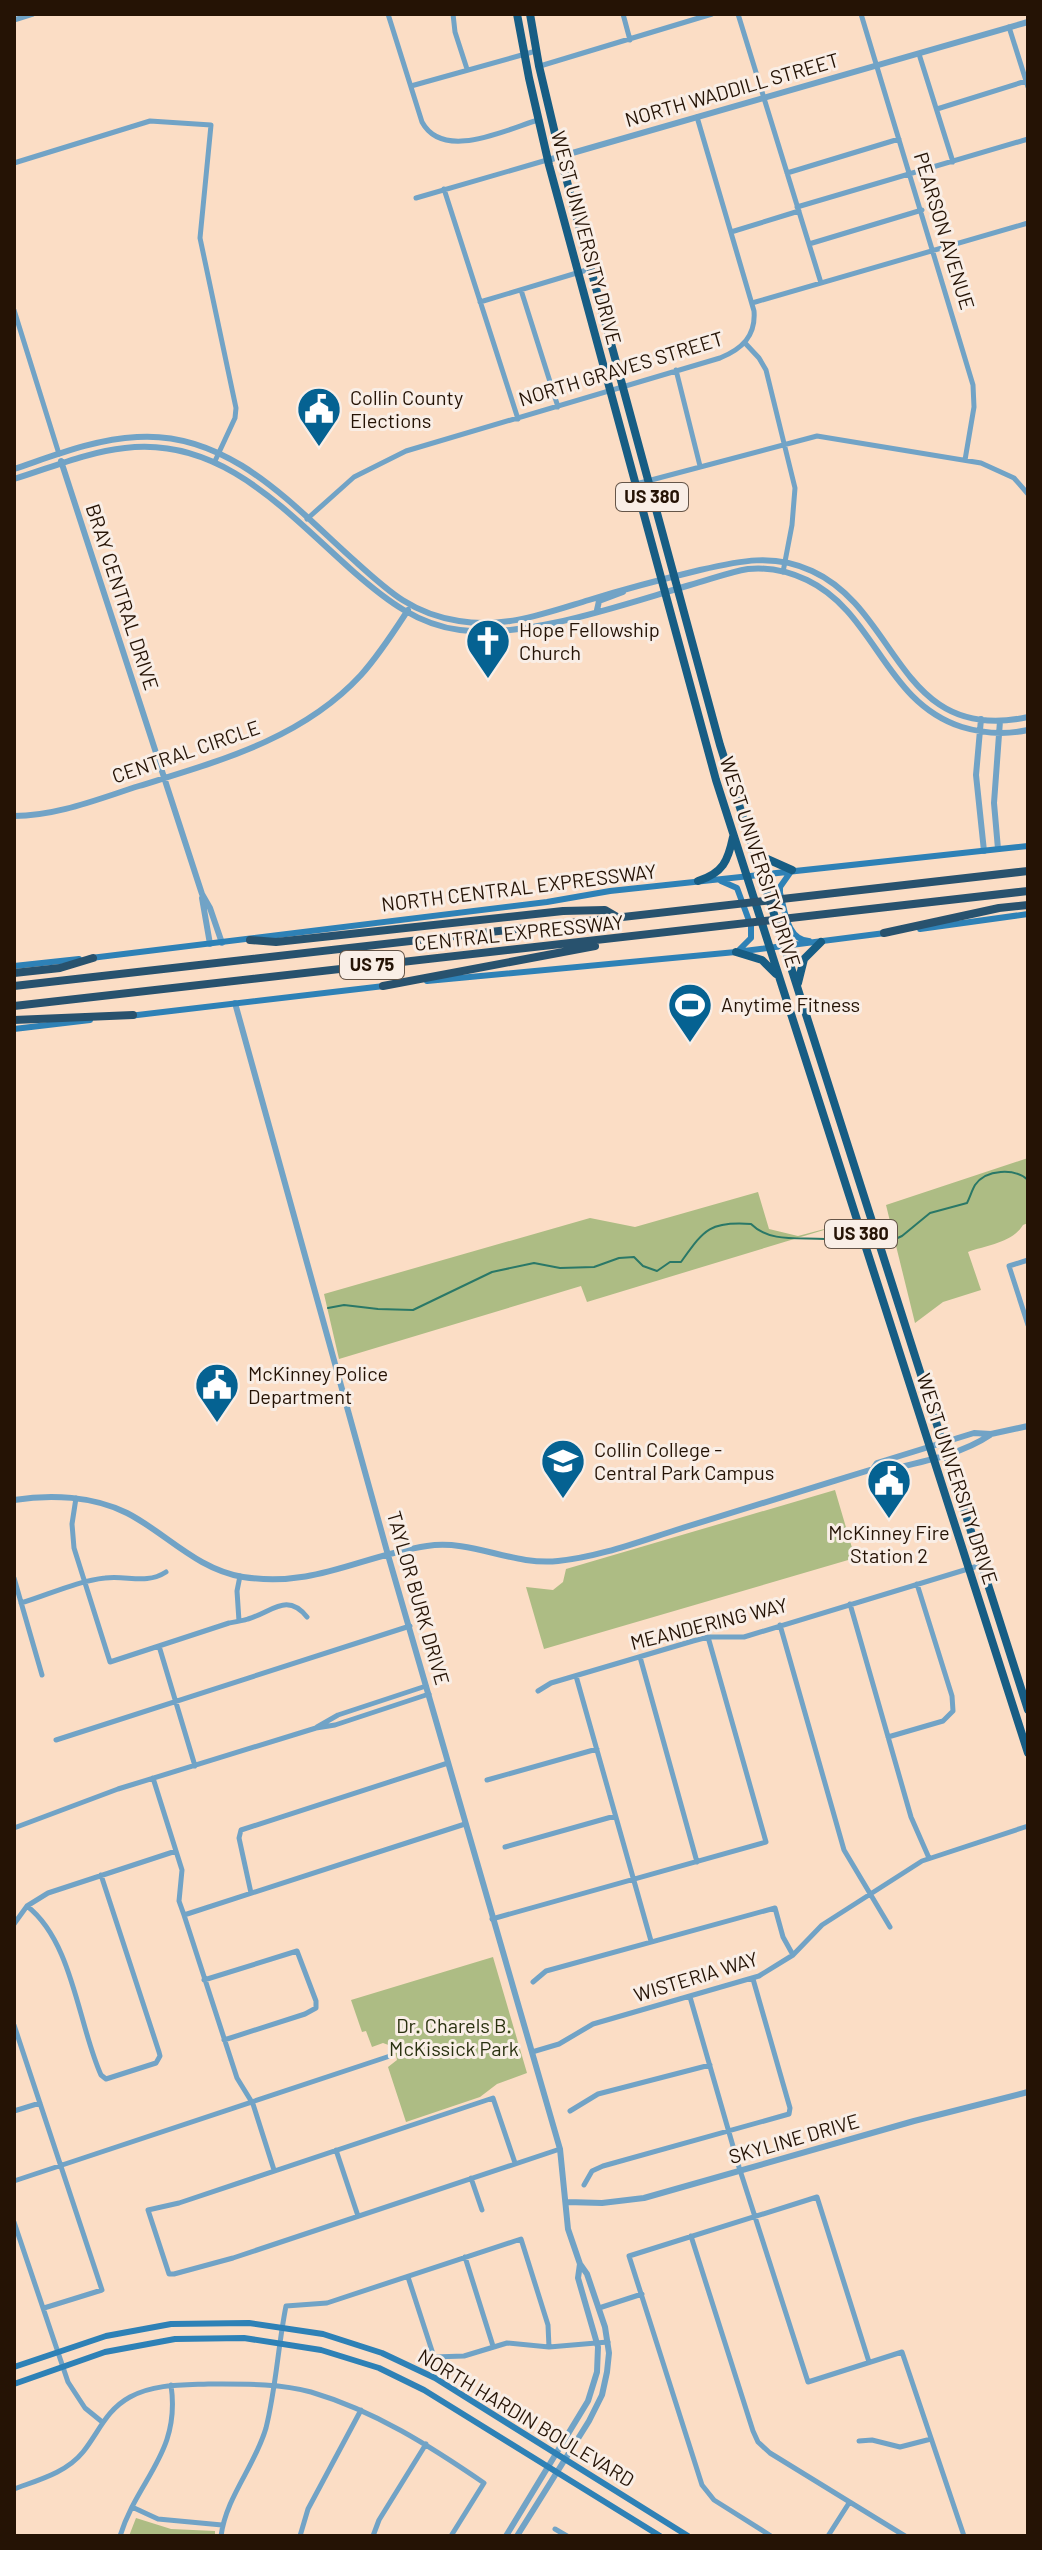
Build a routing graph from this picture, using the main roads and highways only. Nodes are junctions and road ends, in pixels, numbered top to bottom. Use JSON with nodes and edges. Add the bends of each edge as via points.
{"nodes":[{"id":1,"x":517,"y":14,"type":"edge"},
{"id":2,"x":530,"y":14,"type":"edge"},
{"id":3,"x":734,"y":836,"type":"junction"},
{"id":4,"x":750,"y":841,"type":"junction"},
{"id":5,"x":1028,"y":846,"type":"edge"},
{"id":6,"x":792,"y":870,"type":"junction"},
{"id":7,"x":1028,"y":871,"type":"edge"},
{"id":8,"x":761,"y":874,"type":"junction"},
{"id":9,"x":746,"y":875,"type":"junction"},
{"id":10,"x":713,"y":879,"type":"junction"},
{"id":11,"x":698,"y":881,"type":"junction"},
{"id":12,"x":1028,"y":891,"type":"edge"},
{"id":13,"x":1028,"y":905,"type":"edge"},
{"id":14,"x":1028,"y":914,"type":"edge"},
{"id":15,"x":617,"y":917,"type":"junction"},
{"id":16,"x":884,"y":933,"type":"junction"},
{"id":17,"x":658,"y":934,"type":"junction"},
{"id":18,"x":250,"y":940,"type":"junction"},
{"id":19,"x":821,"y":942,"type":"junction"},
{"id":20,"x":784,"y":947,"type":"junction"},
{"id":21,"x":770,"y":948,"type":"junction"},
{"id":22,"x":736,"y":952,"type":"junction"},
{"id":23,"x":93,"y":958,"type":"junction"},
{"id":24,"x":14,"y":966,"type":"edge"},
{"id":25,"x":14,"y":973,"type":"edge"},
{"id":26,"x":780,"y":979,"type":"junction"},
{"id":27,"x":14,"y":986,"type":"edge"},
{"id":28,"x":383,"y":986,"type":"junction"},
{"id":29,"x":798,"y":988,"type":"junction"},
{"id":30,"x":14,"y":1006,"type":"edge"},
{"id":31,"x":133,"y":1015,"type":"junction"},
{"id":32,"x":14,"y":1020,"type":"edge"},
{"id":33,"x":14,"y":1029,"type":"edge"},
{"id":34,"x":821,"y":1065,"type":"junction"},
{"id":35,"x":808,"y":1070,"type":"junction"},
{"id":36,"x":1028,"y":1710,"type":"edge"},
{"id":37,"x":1028,"y":1753,"type":"edge"},
{"id":38,"x":14,"y":2367,"type":"edge"},
{"id":39,"x":14,"y":2384,"type":"edge"},
{"id":40,"x":660,"y":2536,"type":"edge"},
{"id":41,"x":688,"y":2536,"type":"edge"}],
"edges":[{"from":1,"to":3,"type":"highway","name":"WEST UNIVERSITY DRIVE","number":"US 380","via":[[548,160]]},
{"from":2,"to":4,"type":"highway","name":"WEST UNIVERSITY DRIVE","number":"US 380","via":[[560,157]]},
{"from":3,"to":9,"type":"highway","name":"WEST UNIVERSITY DRIVE","number":"US 380"},
{"from":3,"to":11,"type":"highway","via":[[723,868]]},
{"from":4,"to":6,"type":"highway","via":[[765,858]]},
{"from":4,"to":8,"type":"highway","name":"WEST UNIVERSITY DRIVE","number":"US 380"},
{"from":5,"to":6,"type":"main road","name":"NORTH CENTRAL EXPRESSWAY"},
{"from":6,"to":8,"type":"main road","name":"NORTH CENTRAL EXPRESSWAY"},
{"from":6,"to":19,"type":"main road","via":[[780,890],[791,930],[799,940]]},
{"from":7,"to":15,"type":"highway","name":"CENTRAL EXPRESSWAY","number":"US 75"},
{"from":8,"to":9,"type":"main road","name":"NORTH CENTRAL EXPRESSWAY"},
{"from":8,"to":20,"type":"highway","name":"WEST UNIVERSITY DRIVE","number":"US 380"},
{"from":9,"to":10,"type":"main road","name":"NORTH CENTRAL EXPRESSWAY"},
{"from":9,"to":21,"type":"highway","name":"WEST UNIVERSITY DRIVE","number":"US 380"},
{"from":10,"to":11,"type":"main road","name":"NORTH CENTRAL EXPRESSWAY"},
{"from":10,"to":22,"type":"main road","via":[[735,886],[748,916],[751,938]]},
{"from":11,"to":18,"type":"main road","name":"NORTH CENTRAL EXPRESSWAY"},
{"from":12,"to":17,"type":"highway","name":"CENTRAL EXPRESSWAY","number":"US 75"},
{"from":13,"to":16,"type":"highway"},
{"from":14,"to":16,"type":"main road"},
{"from":15,"to":18,"type":"highway","via":[[605,910],[563,911],[276,942]]},
{"from":15,"to":27,"type":"highway","name":"CENTRAL EXPRESSWAY","number":"US 75"},
{"from":16,"to":19,"type":"main road"},
{"from":17,"to":28,"type":"highway"},
{"from":17,"to":30,"type":"highway","name":"CENTRAL EXPRESSWAY","number":"US 75"},
{"from":18,"to":23,"type":"main road","name":"NORTH CENTRAL EXPRESSWAY"},
{"from":19,"to":20,"type":"main road"},
{"from":19,"to":29,"type":"highway","via":[[804,959]]},
{"from":20,"to":21,"type":"main road"},
{"from":20,"to":29,"type":"highway","name":"WEST UNIVERSITY DRIVE","number":"US 380"},
{"from":21,"to":22,"type":"main road"},
{"from":21,"to":26,"type":"highway","name":"WEST UNIVERSITY DRIVE","number":"US 380"},
{"from":22,"to":26,"type":"highway","via":[[762,960]]},
{"from":22,"to":28,"type":"main road"},
{"from":23,"to":24,"type":"main road","name":"NORTH CENTRAL EXPRESSWAY"},
{"from":23,"to":25,"type":"highway"},
{"from":26,"to":35,"type":"highway","name":"WEST UNIVERSITY DRIVE","number":"US 380"},
{"from":28,"to":31,"type":"main road"},
{"from":29,"to":34,"type":"highway","name":"WEST UNIVERSITY DRIVE","number":"US 380"},
{"from":31,"to":32,"type":"highway"},
{"from":31,"to":33,"type":"main road"},
{"from":34,"to":35,"type":"highway"},
{"from":34,"to":36,"type":"highway","name":"WEST UNIVERSITY DRIVE","number":"US 380"},
{"from":35,"to":37,"type":"highway","name":"WEST UNIVERSITY DRIVE","number":"US 380"},
{"from":38,"to":41,"type":"main road","name":"NORTH HARDIN BOULEVARD","via":[[116,2334],[171,2324],[282,2327],[353,2343],[418,2369]]},
{"from":39,"to":40,"type":"main road","name":"NORTH HARDIN BOULEVARD","via":[[115,2350],[175,2339],[279,2341],[342,2355],[405,2380]]}]}
